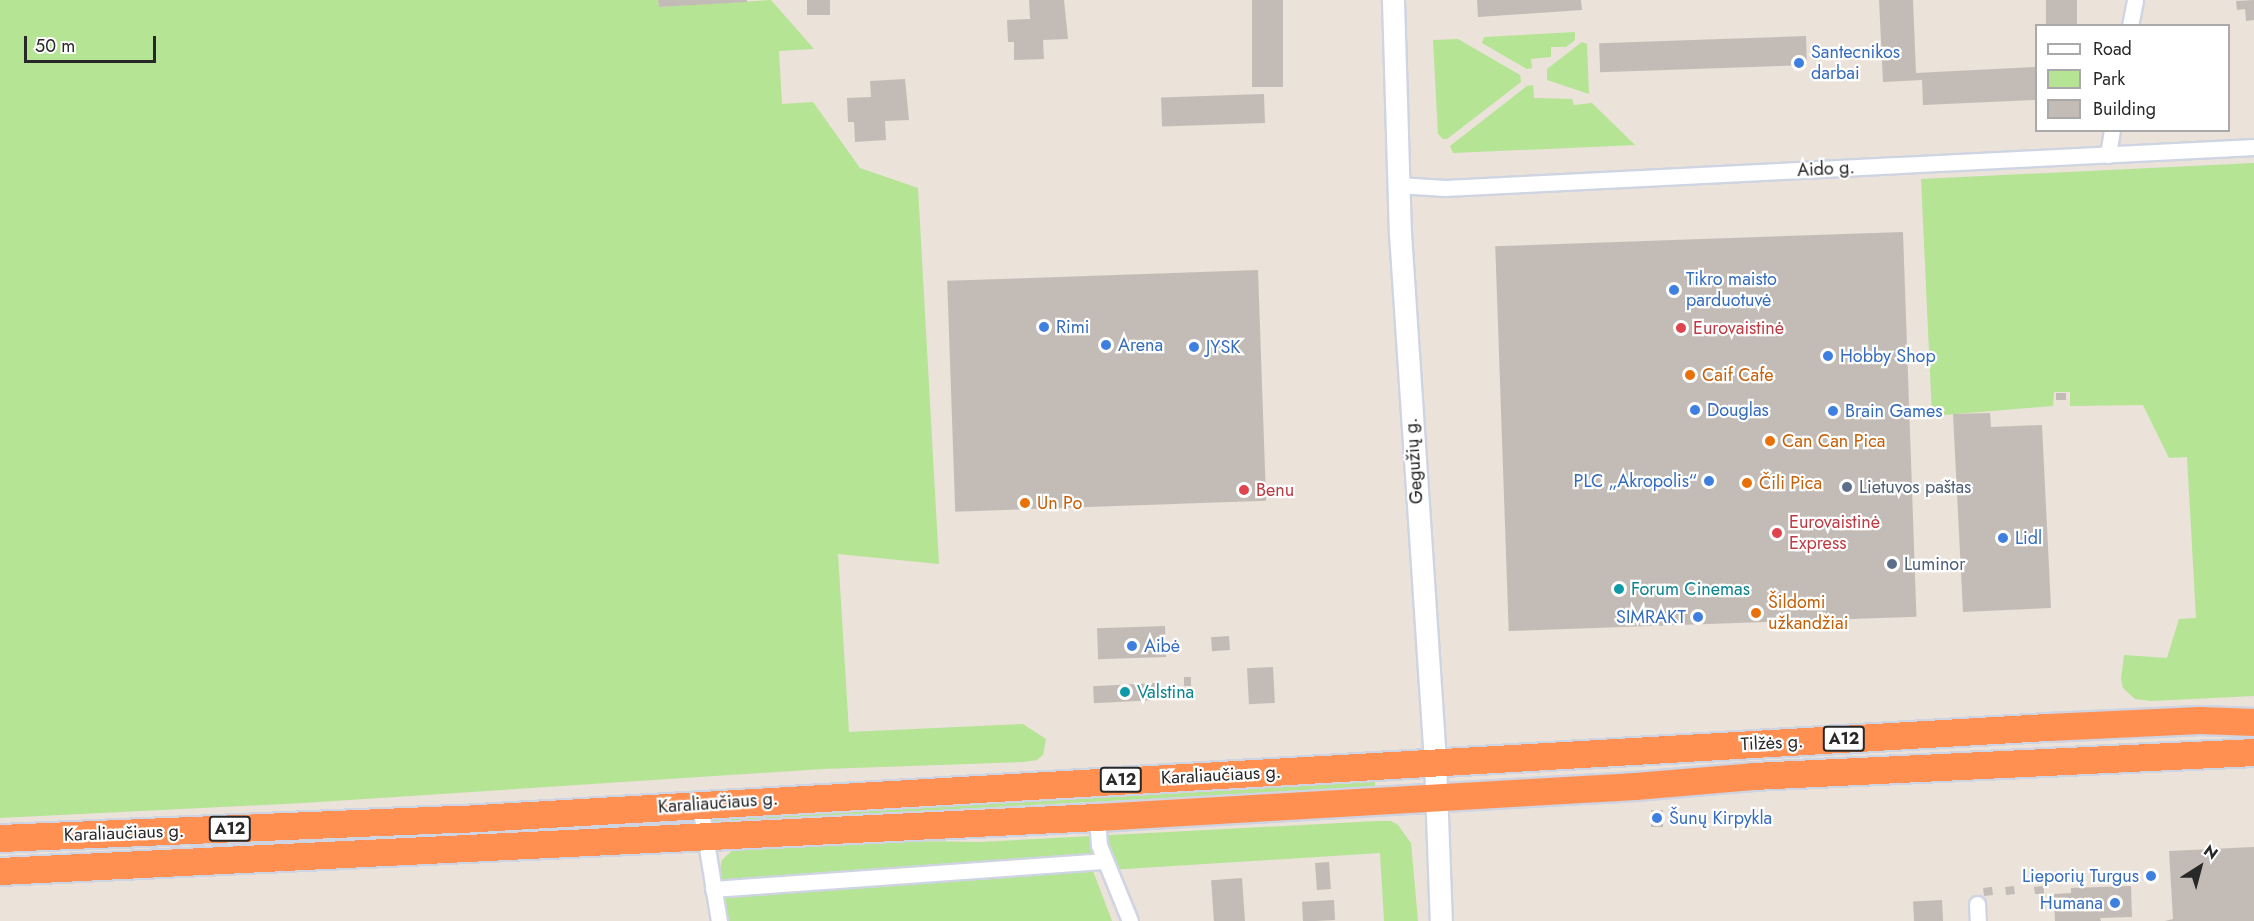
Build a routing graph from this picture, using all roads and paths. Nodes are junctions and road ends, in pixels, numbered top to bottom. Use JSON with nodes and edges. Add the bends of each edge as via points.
{"nodes":[{"id":1,"x":1393,"y":0,"type":"edge"},
{"id":2,"x":2135,"y":0,"type":"edge"},
{"id":3,"x":2130,"y":24,"type":"edge"},
{"id":4,"x":2112,"y":132,"type":"edge"},
{"id":5,"x":2254,"y":147,"type":"edge"},
{"id":6,"x":2108,"y":154,"type":"junction"},
{"id":7,"x":1398,"y":185,"type":"junction"},
{"id":8,"x":2254,"y":722,"type":"edge"},
{"id":9,"x":2254,"y":752,"type":"edge"},
{"id":10,"x":1435,"y":761,"type":"junction"},
{"id":11,"x":1436,"y":797,"type":"junction"},
{"id":12,"x":700,"y":804,"type":"junction"},
{"id":13,"x":1097,"y":817,"type":"junction"},
{"id":14,"x":705,"y":835,"type":"junction"},
{"id":15,"x":0,"y":838,"type":"edge"},
{"id":16,"x":1105,"y":861,"type":"junction"},
{"id":17,"x":0,"y":871,"type":"edge"},
{"id":18,"x":713,"y":889,"type":"junction"},
{"id":19,"x":1977,"y":904,"type":"dead end"},
{"id":20,"x":719,"y":921,"type":"edge"},
{"id":21,"x":1130,"y":921,"type":"edge"},
{"id":22,"x":1441,"y":921,"type":"edge"},
{"id":23,"x":1978,"y":921,"type":"edge"}],
"edges":[{"from":1,"to":7,"type":"main road","name":"Gegužių g."},
{"from":2,"to":3,"type":"street"},
{"from":4,"to":6,"type":"street"},
{"from":5,"to":6,"type":"street","name":"Aido g."},
{"from":6,"to":7,"type":"street","name":"Aido g.","via":[[1445,188]]},
{"from":7,"to":10,"type":"main road","name":"Gegužių g."},
{"from":8,"to":10,"type":"highway","name":"Tilžės g.","number":"A12","via":[[2200,720],[2059,726]]},
{"from":9,"to":11,"type":"highway","name":"Tilžės g.","number":"A12","via":[[1753,776]]},
{"from":10,"to":11,"type":"main road","name":"Gegužių g."},
{"from":10,"to":12,"type":"highway","name":"Karaliaučiaus g.","number":"A12"},
{"from":11,"to":13,"type":"highway","name":"Karaliaučiaus g.","number":"A12"},
{"from":11,"to":22,"type":"main road","name":"Gegužių g."},
{"from":12,"to":14,"type":"street"},
{"from":12,"to":15,"type":"highway","name":"Karaliaučiaus g.","number":"A12","via":[[461,819]]},
{"from":13,"to":14,"type":"highway","name":"Karaliaučiaus g.","number":"A12"},
{"from":13,"to":16,"type":"street","via":[[1099,845]]},
{"from":14,"to":17,"type":"highway","name":"Karaliaučiaus g.","number":"A12"},
{"from":14,"to":18,"type":"street"},
{"from":16,"to":18,"type":"street"},
{"from":16,"to":21,"type":"street"},
{"from":18,"to":20,"type":"street"},
{"from":19,"to":23,"type":"street"}]}
